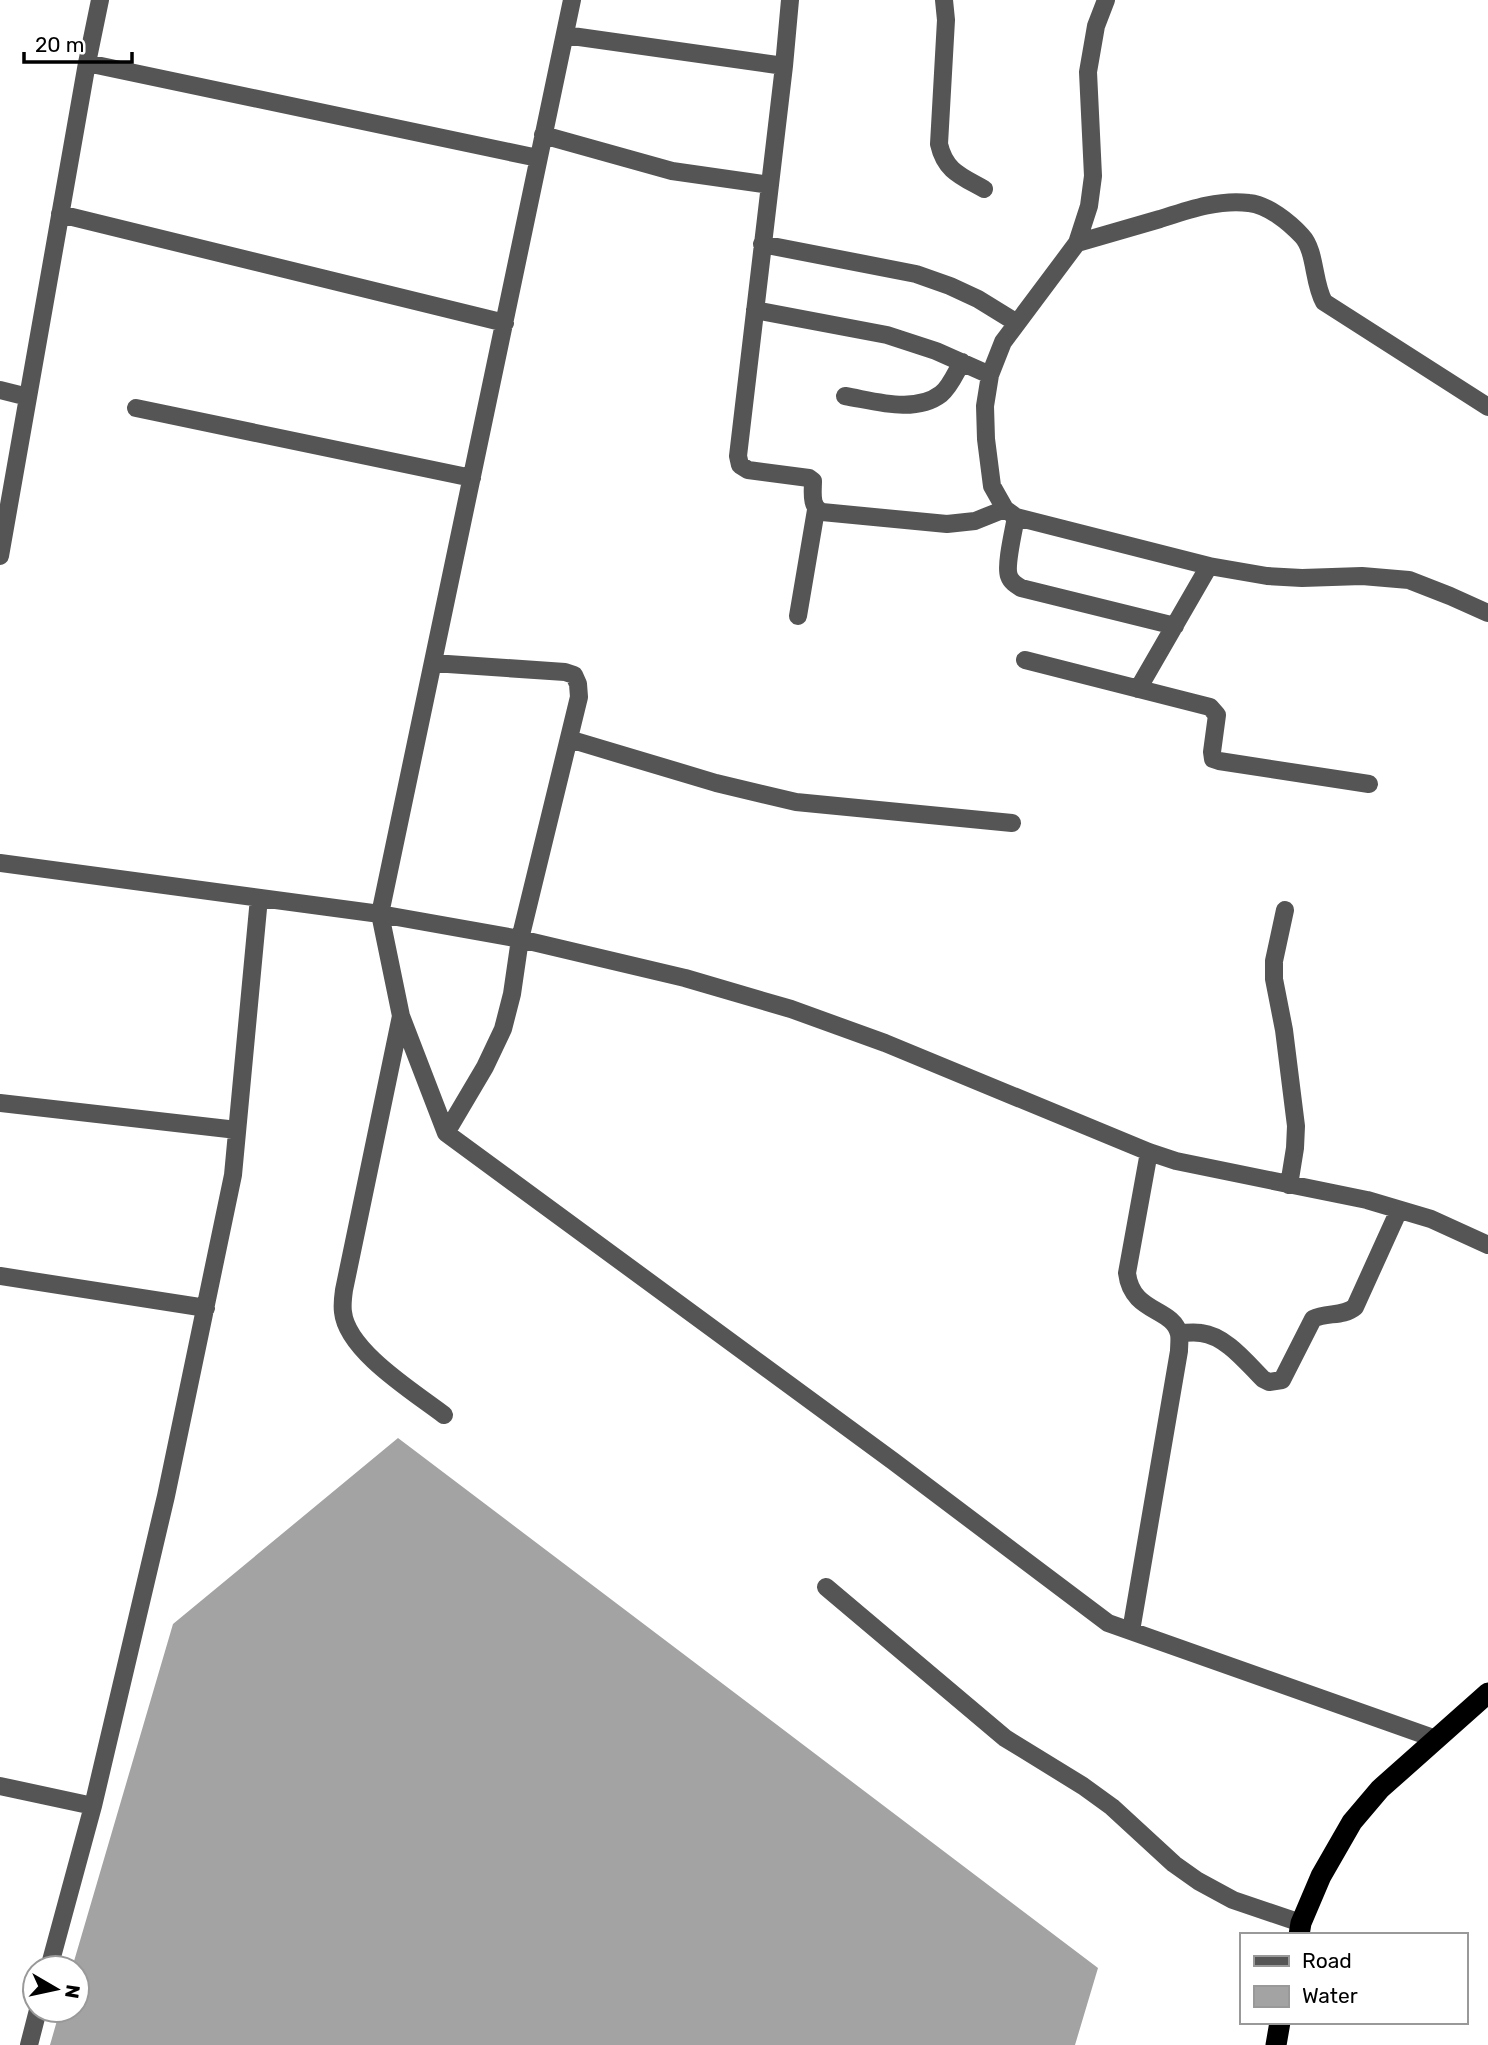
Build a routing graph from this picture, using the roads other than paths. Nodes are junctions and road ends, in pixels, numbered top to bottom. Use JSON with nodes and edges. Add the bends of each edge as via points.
{"nodes":[{"id":1,"x":100,"y":0,"type":"edge"},
{"id":2,"x":572,"y":0,"type":"edge"},
{"id":3,"x":790,"y":0,"type":"edge"},
{"id":4,"x":944,"y":0,"type":"edge"},
{"id":5,"x":1106,"y":0,"type":"edge"},
{"id":6,"x":565,"y":35,"type":"junction"},
{"id":7,"x":87,"y":63,"type":"junction"},
{"id":8,"x":784,"y":66,"type":"junction"},
{"id":9,"x":543,"y":135,"type":"junction"},
{"id":10,"x":538,"y":158,"type":"junction"},
{"id":11,"x":770,"y":185,"type":"junction"},
{"id":12,"x":984,"y":188,"type":"dead end"},
{"id":13,"x":60,"y":214,"type":"junction"},
{"id":14,"x":1077,"y":243,"type":"junction"},
{"id":15,"x":762,"y":244,"type":"junction"},
{"id":16,"x":755,"y":310,"type":"junction"},
{"id":17,"x":505,"y":323,"type":"junction"},
{"id":18,"x":1017,"y":323,"type":"junction"},
{"id":19,"x":962,"y":362,"type":"junction"},
{"id":20,"x":990,"y":375,"type":"junction"},
{"id":21,"x":0,"y":390,"type":"edge"},
{"id":22,"x":845,"y":396,"type":"dead end"},
{"id":23,"x":28,"y":397,"type":"junction"},
{"id":24,"x":1488,"y":407,"type":"edge"},
{"id":25,"x":136,"y":408,"type":"dead end"},
{"id":26,"x":472,"y":478,"type":"junction"},
{"id":27,"x":817,"y":510,"type":"junction"},
{"id":28,"x":1011,"y":513,"type":"junction"},
{"id":29,"x":0,"y":556,"type":"edge"},
{"id":30,"x":1209,"y":566,"type":"junction"},
{"id":31,"x":1488,"y":613,"type":"edge"},
{"id":32,"x":798,"y":617,"type":"dead end"},
{"id":33,"x":1175,"y":626,"type":"junction"},
{"id":34,"x":1025,"y":660,"type":"dead end"},
{"id":35,"x":433,"y":663,"type":"junction"},
{"id":36,"x":1138,"y":689,"type":"junction"},
{"id":37,"x":569,"y":738,"type":"junction"},
{"id":38,"x":1369,"y":784,"type":"dead end"},
{"id":39,"x":1012,"y":823,"type":"dead end"},
{"id":40,"x":0,"y":863,"type":"edge"},
{"id":41,"x":258,"y":898,"type":"junction"},
{"id":42,"x":1285,"y":910,"type":"dead end"},
{"id":43,"x":380,"y":914,"type":"junction"},
{"id":44,"x":520,"y":939,"type":"junction"},
{"id":45,"x":401,"y":1016,"type":"junction"},
{"id":46,"x":0,"y":1102,"type":"edge"},
{"id":47,"x":237,"y":1130,"type":"junction"},
{"id":48,"x":446,"y":1133,"type":"junction"},
{"id":49,"x":1149,"y":1152,"type":"junction"},
{"id":50,"x":1289,"y":1185,"type":"junction"},
{"id":51,"x":1399,"y":1210,"type":"junction"},
{"id":52,"x":1488,"y":1245,"type":"edge"},
{"id":53,"x":0,"y":1276,"type":"edge"},
{"id":54,"x":206,"y":1308,"type":"junction"},
{"id":55,"x":1179,"y":1334,"type":"junction"},
{"id":56,"x":444,"y":1415,"type":"dead end"},
{"id":57,"x":826,"y":1587,"type":"dead end"},
{"id":58,"x":1131,"y":1631,"type":"junction"},
{"id":59,"x":1487,"y":1695,"type":"edge"},
{"id":60,"x":1436,"y":1739,"type":"junction"},
{"id":61,"x":0,"y":1786,"type":"edge"},
{"id":62,"x":93,"y":1806,"type":"junction"},
{"id":63,"x":1300,"y":1929,"type":"edge"},
{"id":64,"x":53,"y":1954,"type":"edge"},
{"id":65,"x":34,"y":2024,"type":"edge"},
{"id":66,"x":1280,"y":2024,"type":"edge"},
{"id":67,"x":29,"y":2045,"type":"edge"},
{"id":68,"x":1276,"y":2045,"type":"edge"}],
"edges":[{"from":1,"to":7,"type":"street"},
{"from":2,"to":6,"type":"street"},
{"from":3,"to":8,"type":"street"},
{"from":4,"to":12,"type":"street","via":[[939,144],[942,158],[954,172]]},
{"from":5,"to":14,"type":"street","via":[[1088,72],[1093,176]]},
{"from":6,"to":8,"type":"street"},
{"from":6,"to":9,"type":"street"},
{"from":7,"to":10,"type":"street"},
{"from":7,"to":13,"type":"street"},
{"from":8,"to":11,"type":"street"},
{"from":9,"to":10,"type":"street"},
{"from":9,"to":11,"type":"street","via":[[672,171]]},
{"from":10,"to":17,"type":"street"},
{"from":11,"to":15,"type":"street"},
{"from":13,"to":17,"type":"street"},
{"from":13,"to":23,"type":"street"},
{"from":14,"to":18,"type":"street"},
{"from":14,"to":24,"type":"street","via":[[1203,206],[1250,203],[1273,211],[1304,238],[1324,302]]},
{"from":15,"to":16,"type":"street"},
{"from":15,"to":18,"type":"street","via":[[916,274],[968,295]]},
{"from":16,"to":19,"type":"street","via":[[887,335]]},
{"from":16,"to":27,"type":"street","via":[[740,464],[748,470],[809,478]]},
{"from":17,"to":26,"type":"street"},
{"from":18,"to":20,"type":"street","via":[[1003,342]]},
{"from":19,"to":20,"type":"street"},
{"from":19,"to":22,"type":"street","via":[[940,396],[914,405]]},
{"from":20,"to":28,"type":"street","via":[[985,406],[992,486]]},
{"from":21,"to":23,"type":"street"},
{"from":23,"to":29,"type":"street"},
{"from":25,"to":26,"type":"street"},
{"from":26,"to":35,"type":"street"},
{"from":27,"to":28,"type":"street","via":[[947,524]]},
{"from":27,"to":32,"type":"street"},
{"from":28,"to":30,"type":"street"},
{"from":28,"to":33,"type":"street","via":[[1008,567],[1014,584]]},
{"from":30,"to":31,"type":"street","via":[[1268,576],[1409,580]]},
{"from":30,"to":33,"type":"street"},
{"from":33,"to":36,"type":"street"},
{"from":34,"to":36,"type":"street"},
{"from":35,"to":37,"type":"street","via":[[574,675],[579,697]]},
{"from":35,"to":43,"type":"street"},
{"from":36,"to":38,"type":"street","via":[[1214,709],[1213,759]]},
{"from":37,"to":39,"type":"street","via":[[796,802]]},
{"from":37,"to":44,"type":"street"},
{"from":40,"to":41,"type":"street"},
{"from":41,"to":43,"type":"street"},
{"from":41,"to":47,"type":"street"},
{"from":42,"to":50,"type":"street","via":[[1274,971],[1296,1126]]},
{"from":43,"to":44,"type":"street"},
{"from":43,"to":45,"type":"street"},
{"from":44,"to":48,"type":"street","via":[[503,1029]]},
{"from":44,"to":49,"type":"street","via":[[685,978],[791,1009]]},
{"from":45,"to":48,"type":"street"},
{"from":45,"to":56,"type":"street","via":[[344,1290],[343,1314],[353,1339],[367,1355]]},
{"from":46,"to":47,"type":"street"},
{"from":47,"to":54,"type":"street","via":[[233,1175]]},
{"from":48,"to":58,"type":"street","via":[[1108,1623]]},
{"from":49,"to":50,"type":"street"},
{"from":49,"to":55,"type":"street","via":[[1127,1272],[1135,1297],[1173,1323]]},
{"from":50,"to":51,"type":"street"},
{"from":51,"to":52,"type":"street"},
{"from":51,"to":55,"type":"street","via":[[1354,1307],[1313,1319],[1282,1380],[1263,1379],[1214,1336]]},
{"from":53,"to":54,"type":"street"},
{"from":54,"to":62,"type":"street"},
{"from":55,"to":58,"type":"street"},
{"from":57,"to":63,"type":"street","via":[[1004,1738],[1112,1807],[1198,1881]]},
{"from":58,"to":60,"type":"street"},
{"from":59,"to":60,"type":"highway"},
{"from":60,"to":63,"type":"highway","via":[[1380,1789],[1352,1822],[1321,1876]]},
{"from":61,"to":62,"type":"street"},
{"from":62,"to":64,"type":"street"},
{"from":65,"to":67,"type":"street"},
{"from":66,"to":68,"type":"highway"}]}
